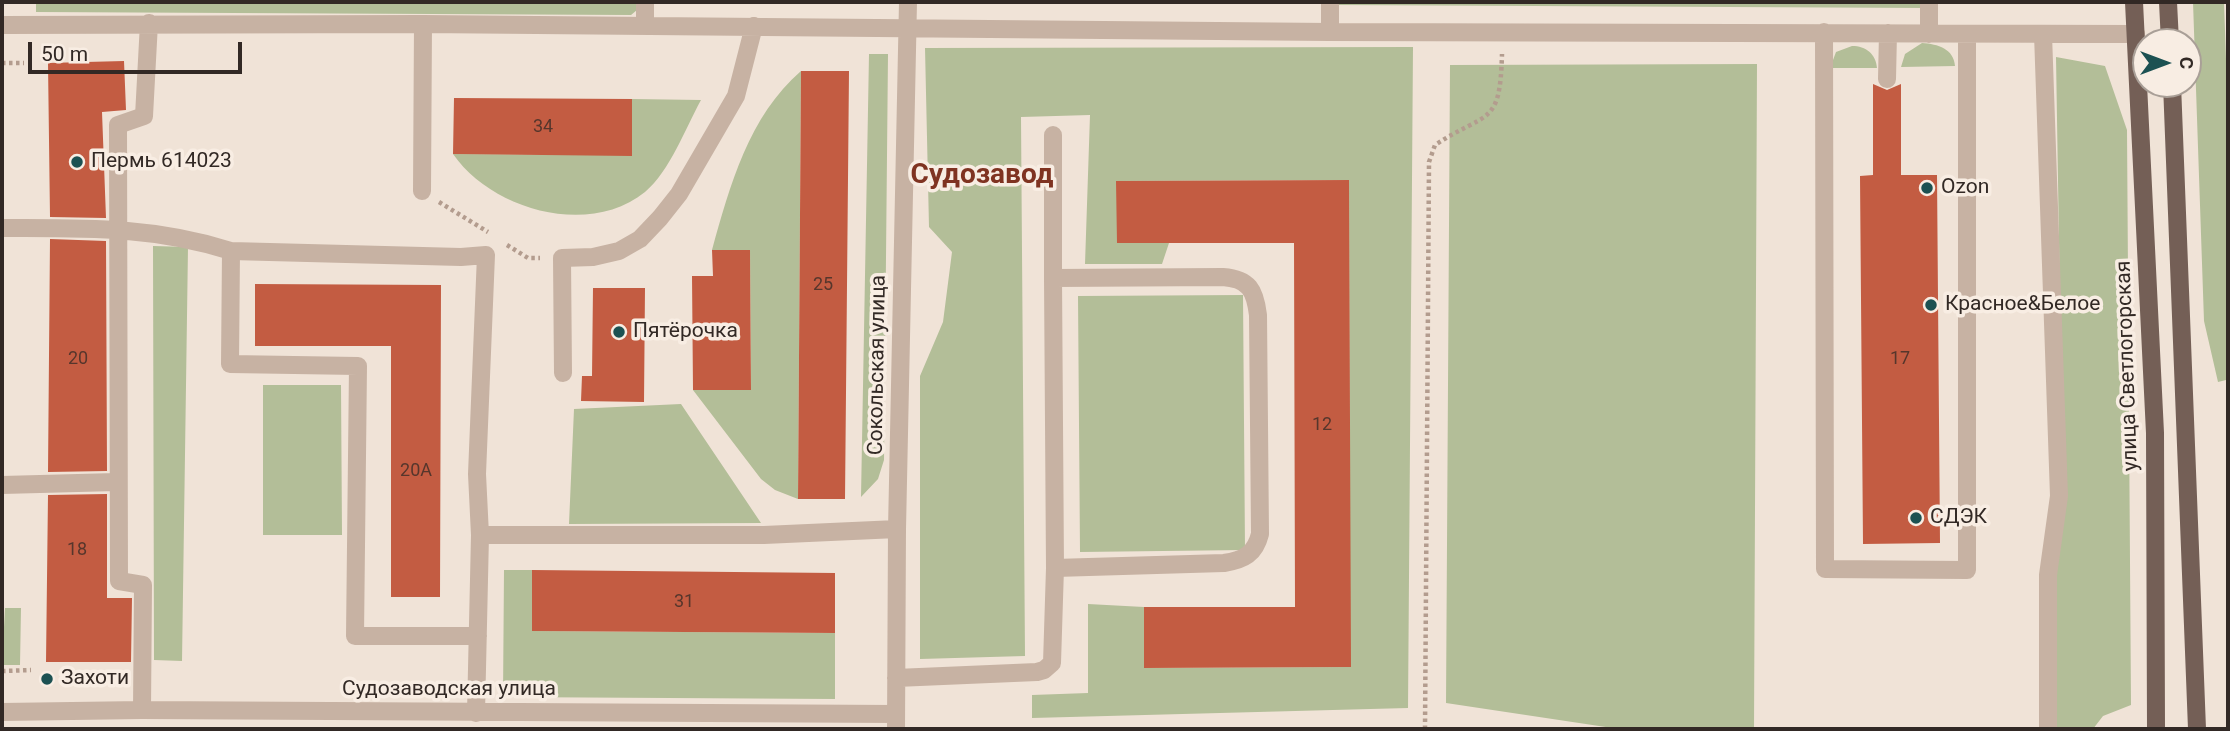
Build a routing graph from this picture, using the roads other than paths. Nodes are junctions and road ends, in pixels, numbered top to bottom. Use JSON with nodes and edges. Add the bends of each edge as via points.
{"nodes":[{"id":1,"x":645,"y":2,"type":"edge"},
{"id":2,"x":908,"y":2,"type":"edge"},
{"id":3,"x":1330,"y":2,"type":"edge"},
{"id":4,"x":1929,"y":2,"type":"edge"},
{"id":5,"x":2134,"y":2,"type":"edge"},
{"id":6,"x":2168,"y":2,"type":"edge"},
{"id":7,"x":149,"y":23,"type":"junction"},
{"id":8,"x":423,"y":24,"type":"junction"},
{"id":9,"x":2,"y":25,"type":"edge"},
{"id":10,"x":645,"y":26,"type":"junction"},
{"id":11,"x":754,"y":26,"type":"junction"},
{"id":12,"x":2136,"y":28,"type":"edge"},
{"id":13,"x":2169,"y":28,"type":"edge"},
{"id":14,"x":908,"y":29,"type":"junction"},
{"id":15,"x":1330,"y":32,"type":"junction"},
{"id":16,"x":1824,"y":33,"type":"junction"},
{"id":17,"x":1888,"y":33,"type":"junction"},
{"id":18,"x":1929,"y":34,"type":"junction"},
{"id":19,"x":1967,"y":34,"type":"junction"},
{"id":20,"x":2043,"y":34,"type":"junction"},
{"id":21,"x":2132,"y":34,"type":"edge"},
{"id":22,"x":1887,"y":79,"type":"dead end"},
{"id":23,"x":2139,"y":98,"type":"edge"},
{"id":24,"x":2173,"y":98,"type":"edge"},
{"id":25,"x":1054,"y":135,"type":"dead end"},
{"id":26,"x":422,"y":191,"type":"dead end"},
{"id":27,"x":117,"y":228,"type":"junction"},
{"id":28,"x":2,"y":229,"type":"edge"},
{"id":29,"x":231,"y":251,"type":"junction"},
{"id":30,"x":1054,"y":278,"type":"junction"},
{"id":31,"x":563,"y":373,"type":"dead end"},
{"id":32,"x":116,"y":482,"type":"junction"},
{"id":33,"x":2,"y":485,"type":"edge"},
{"id":34,"x":897,"y":529,"type":"junction"},
{"id":35,"x":480,"y":535,"type":"junction"},
{"id":36,"x":1055,"y":568,"type":"junction"},
{"id":37,"x":478,"y":636,"type":"junction"},
{"id":38,"x":896,"y":678,"type":"junction"},
{"id":39,"x":142,"y":710,"type":"junction"},
{"id":40,"x":2,"y":712,"type":"edge"},
{"id":41,"x":481,"y":719,"type":"edge"},
{"id":42,"x":281,"y":720,"type":"edge"},
{"id":43,"x":610,"y":721,"type":"edge"},
{"id":44,"x":896,"y":721,"type":"edge"},
{"id":45,"x":2048,"y":729,"type":"edge"},
{"id":46,"x":2155,"y":729,"type":"edge"},
{"id":47,"x":2197,"y":729,"type":"edge"}],
"edges":[{"from":1,"to":10,"type":"street"},
{"from":2,"to":14,"type":"street","name":"Сокольская улица"},
{"from":3,"to":15,"type":"street"},
{"from":4,"to":18,"type":"street"},
{"from":5,"to":12,"type":"main road","name":"улица Светлогорская"},
{"from":6,"to":13,"type":"main road"},
{"from":7,"to":8,"type":"street"},
{"from":7,"to":9,"type":"street"},
{"from":7,"to":27,"type":"street","via":[[144,116],[118,125]]},
{"from":8,"to":10,"type":"street"},
{"from":8,"to":26,"type":"street"},
{"from":10,"to":11,"type":"street"},
{"from":11,"to":14,"type":"street"},
{"from":11,"to":31,"type":"street","via":[[736,96],[660,218],[640,239],[619,251],[562,258]]},
{"from":14,"to":15,"type":"street"},
{"from":14,"to":34,"type":"street","name":"Сокольская улица"},
{"from":15,"to":16,"type":"street"},
{"from":16,"to":17,"type":"street"},
{"from":16,"to":19,"type":"street","via":[[1825,569],[1967,570]]},
{"from":17,"to":18,"type":"street"},
{"from":17,"to":22,"type":"street"},
{"from":18,"to":19,"type":"street"},
{"from":19,"to":20,"type":"street"},
{"from":20,"to":21,"type":"street"},
{"from":20,"to":45,"type":"street","via":[[2059,496],[2048,575]]},
{"from":23,"to":46,"type":"main road","name":"улица Светлогорская","via":[[2155,433]]},
{"from":24,"to":47,"type":"main road"},
{"from":25,"to":30,"type":"street"},
{"from":27,"to":28,"type":"street"},
{"from":27,"to":29,"type":"street","via":[[188,237]]},
{"from":27,"to":32,"type":"street"},
{"from":29,"to":35,"type":"street","via":[[486,255],[477,474]]},
{"from":29,"to":37,"type":"street","via":[[230,364],[359,366],[355,636]]},
{"from":30,"to":36,"type":"street"},
{"from":30,"to":36,"type":"street","via":[[1223,277],[1247,283],[1254,291],[1260,522],[1257,545],[1241,560]]},
{"from":32,"to":33,"type":"street"},
{"from":32,"to":39,"type":"street","via":[[119,581],[143,585]]},
{"from":34,"to":35,"type":"street","via":[[764,535]]},
{"from":34,"to":38,"type":"street","name":"Сокольская улица"},
{"from":35,"to":37,"type":"street"},
{"from":36,"to":38,"type":"street","via":[[1054,647],[1052,663],[1044,670]]},
{"from":37,"to":41,"type":"street"},
{"from":38,"to":44,"type":"street","name":"Сокольская улица"},
{"from":39,"to":40,"type":"street","name":"Судозаводская улица"},
{"from":39,"to":42,"type":"street","name":"Судозаводская улица"},
{"from":41,"to":42,"type":"street","name":"Судозаводская улица"},
{"from":41,"to":43,"type":"street","name":"Судозаводская улица"},
{"from":43,"to":44,"type":"street","name":"Судозаводская улица"}]}
